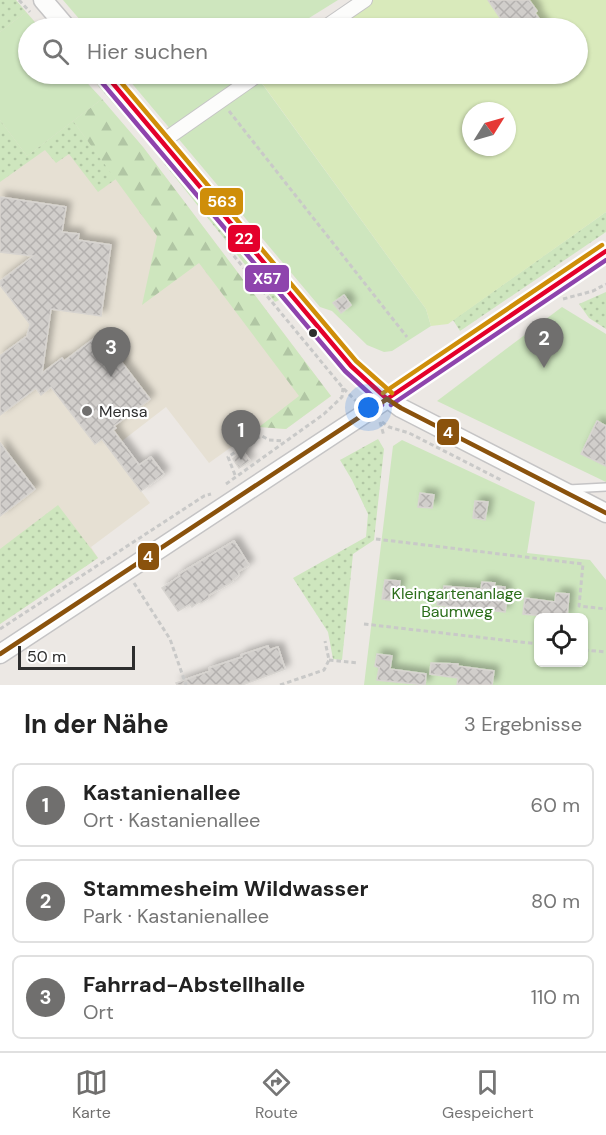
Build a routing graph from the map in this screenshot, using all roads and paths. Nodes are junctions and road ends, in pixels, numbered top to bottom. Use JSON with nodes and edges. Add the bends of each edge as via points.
{"nodes":[{"id":1,"x":43,"y":0,"type":"edge"},
{"id":2,"x":365,"y":0,"type":"edge"},
{"id":3,"x":58,"y":18,"type":"edge"},
{"id":4,"x":339,"y":18,"type":"edge"},
{"id":5,"x":114,"y":84,"type":"edge"},
{"id":6,"x":244,"y":84,"type":"edge"},
{"id":7,"x":220,"y":100,"type":"junction"},
{"id":8,"x":163,"y":141,"type":"junction"},
{"id":9,"x":606,"y":251,"type":"edge"},
{"id":10,"x":407,"y":337,"type":"dead end"},
{"id":11,"x":343,"y":388,"type":"dead end"},
{"id":12,"x":387,"y":399,"type":"junction"},
{"id":13,"x":384,"y":436,"type":"dead end"},
{"id":14,"x":285,"y":441,"type":"junction"},
{"id":15,"x":235,"y":475,"type":"junction"},
{"id":16,"x":512,"y":485,"type":"dead end"},
{"id":17,"x":223,"y":486,"type":"dead end"},
{"id":18,"x":606,"y":487,"type":"edge"},
{"id":19,"x":560,"y":490,"type":"junction"},
{"id":20,"x":215,"y":493,"type":"dead end"},
{"id":21,"x":606,"y":513,"type":"edge"},
{"id":22,"x":376,"y":539,"type":"dead end"},
{"id":23,"x":126,"y":571,"type":"junction"},
{"id":24,"x":606,"y":609,"type":"edge"},
{"id":25,"x":364,"y":624,"type":"dead end"},
{"id":26,"x":0,"y":629,"type":"edge"},
{"id":27,"x":325,"y":641,"type":"dead end"},
{"id":28,"x":534,"y":644,"type":"edge"},
{"id":29,"x":588,"y":650,"type":"edge"},
{"id":30,"x":606,"y":652,"type":"edge"},
{"id":31,"x":0,"y":654,"type":"edge"},
{"id":32,"x":329,"y":660,"type":"junction"},
{"id":33,"x":358,"y":663,"type":"dead end"},
{"id":34,"x":186,"y":685,"type":"edge"},
{"id":35,"x":280,"y":685,"type":"edge"}],
"edges":[{"from":1,"to":3,"type":"main road"},
{"from":2,"to":4,"type":"street"},
{"from":5,"to":8,"type":"main road"},
{"from":6,"to":7,"type":"street"},
{"from":7,"to":8,"type":"street"},
{"from":7,"to":10,"type":"path"},
{"from":8,"to":12,"type":"main road","via":[[351,366]]},
{"from":9,"to":12,"type":"street"},
{"from":11,"to":14,"type":"path","via":[[342,398]]},
{"from":12,"to":19,"type":"main road"},
{"from":12,"to":23,"type":"main road"},
{"from":13,"to":16,"type":"path","via":[[379,420]]},
{"from":14,"to":15,"type":"path"},
{"from":14,"to":15,"type":"path","via":[[262,436],[228,457]]},
{"from":15,"to":17,"type":"path"},
{"from":18,"to":19,"type":"lane"},
{"from":19,"to":21,"type":"main road"},
{"from":20,"to":26,"type":"path","via":[[194,502]]},
{"from":22,"to":24,"type":"path","via":[[583,564],[579,606]]},
{"from":23,"to":31,"type":"main road"},
{"from":23,"to":34,"type":"path","via":[[170,639]]},
{"from":25,"to":28,"type":"path"},
{"from":27,"to":32,"type":"path"},
{"from":29,"to":30,"type":"path"},
{"from":32,"to":33,"type":"path"},
{"from":32,"to":35,"type":"path","via":[[324,670]]}]}
